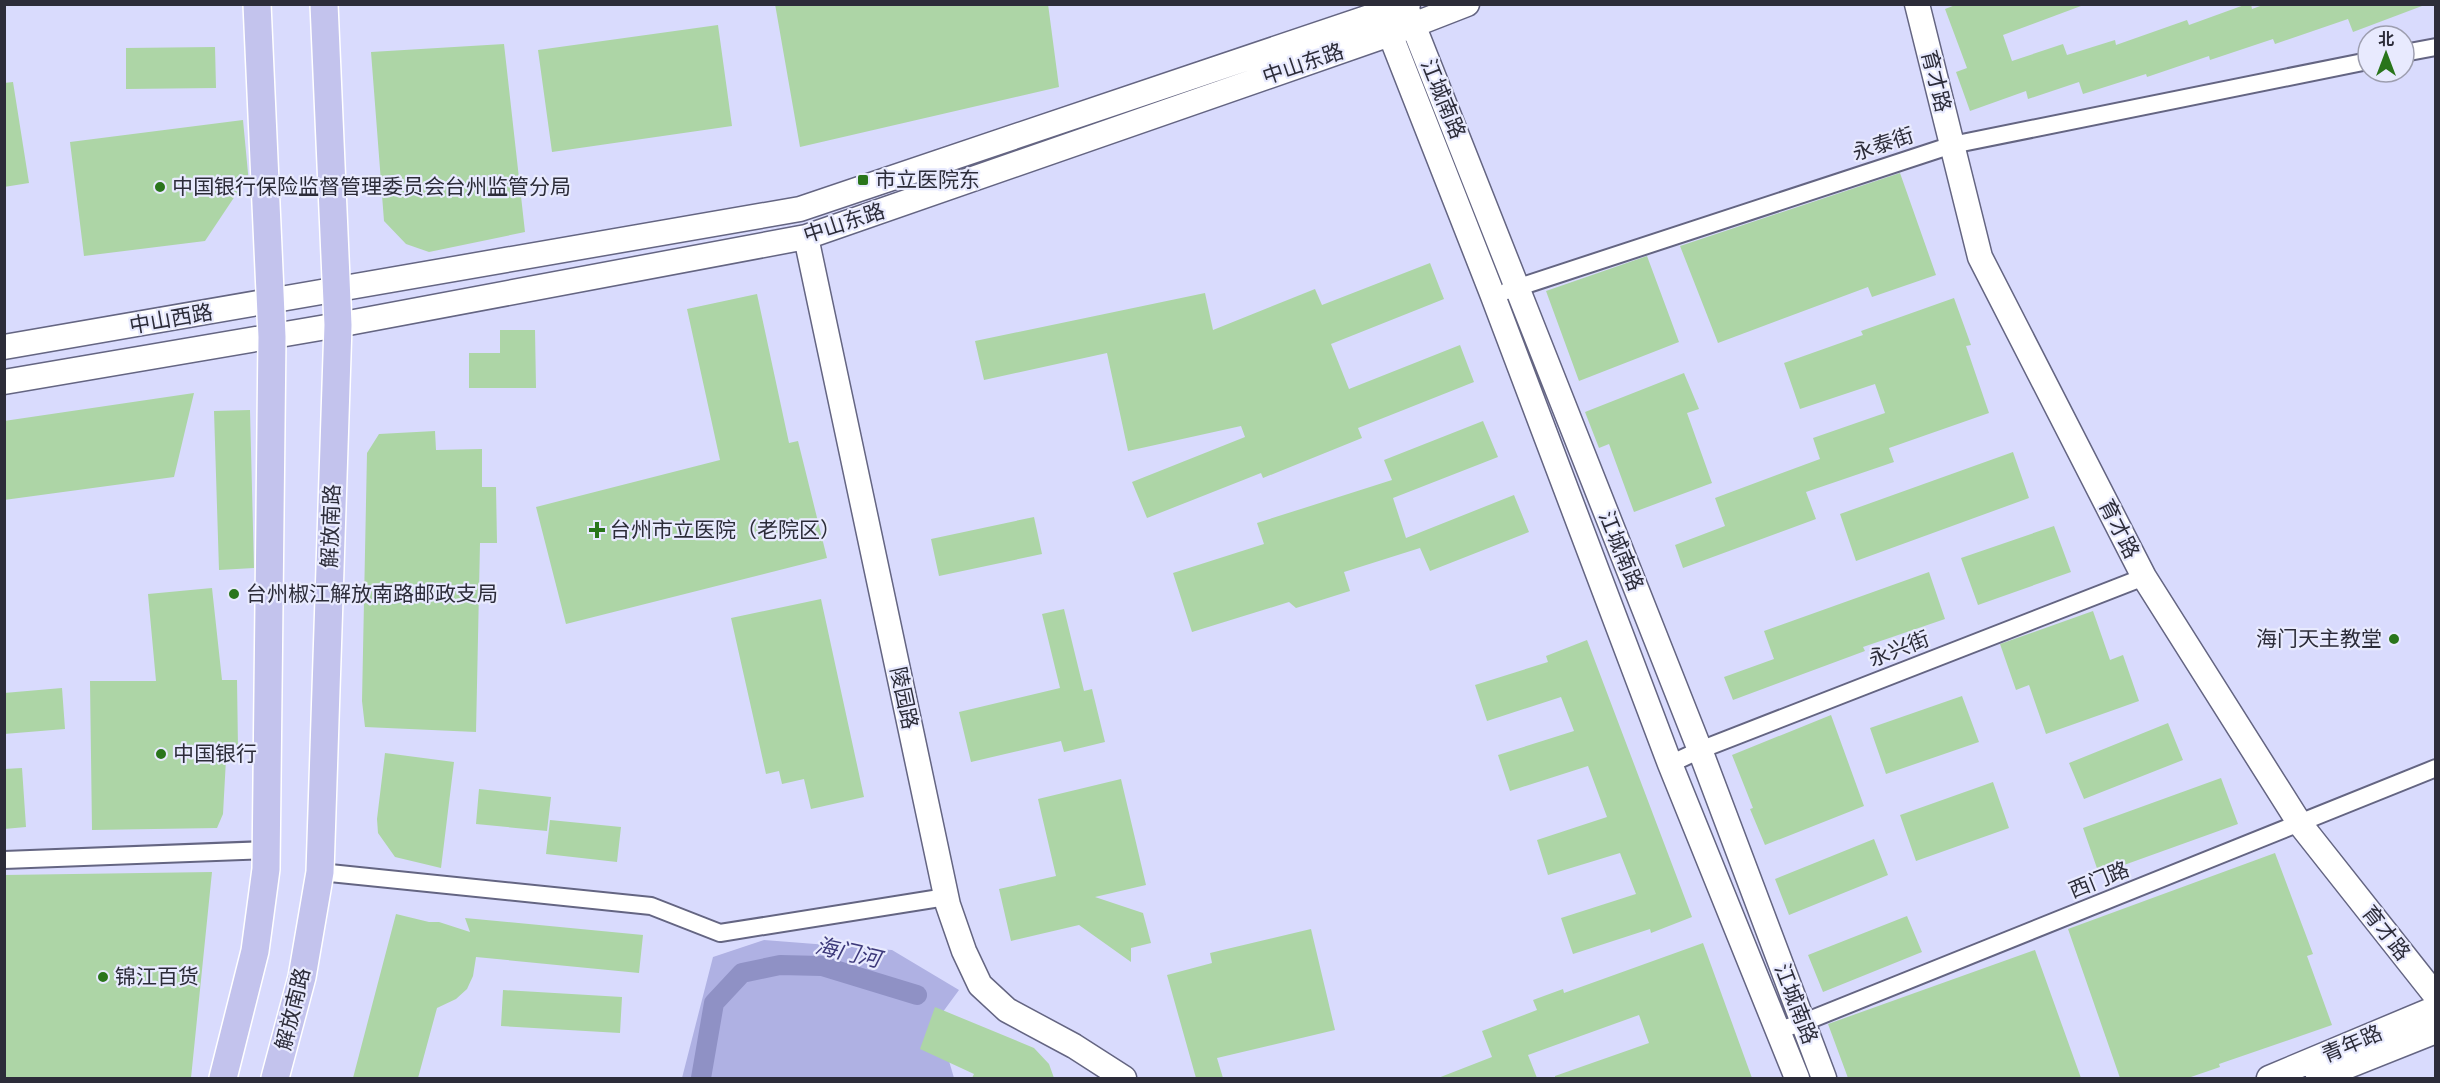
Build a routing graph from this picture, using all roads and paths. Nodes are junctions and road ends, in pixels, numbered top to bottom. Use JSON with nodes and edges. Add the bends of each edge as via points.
{"nodes":[{"id":1,"x":256,"y":4,"type":"edge"},
{"id":2,"x":324,"y":4,"type":"edge"},
{"id":3,"x":1467,"y":4,"type":"edge"},
{"id":4,"x":1917,"y":4,"type":"edge"},
{"id":5,"x":1408,"y":10,"type":"edge"},
{"id":6,"x":1384,"y":17,"type":"edge"},
{"id":7,"x":2436,"y":47,"type":"edge"},
{"id":8,"x":2416,"y":51,"type":"edge"},
{"id":9,"x":2356,"y":63,"type":"edge"},
{"id":10,"x":1952,"y":145,"type":"junction"},
{"id":11,"x":806,"y":237,"type":"junction"},
{"id":12,"x":1517,"y":286,"type":"junction"},
{"id":13,"x":338,"y":290,"type":"junction"},
{"id":14,"x":1493,"y":296,"type":"junction"},
{"id":15,"x":270,"y":302,"type":"junction"},
{"id":16,"x":338,"y":325,"type":"junction"},
{"id":17,"x":272,"y":337,"type":"junction"},
{"id":18,"x":4,"y":348,"type":"edge"},
{"id":19,"x":4,"y":382,"type":"edge"},
{"id":20,"x":2144,"y":577,"type":"junction"},
{"id":21,"x":1700,"y":750,"type":"junction"},
{"id":22,"x":1670,"y":764,"type":"junction"},
{"id":23,"x":2436,"y":768,"type":"edge"},
{"id":24,"x":2300,"y":824,"type":"junction"},
{"id":25,"x":266,"y":850,"type":"junction"},
{"id":26,"x":4,"y":860,"type":"edge"},
{"id":27,"x":320,"y":872,"type":"junction"},
{"id":28,"x":946,"y":897,"type":"junction"},
{"id":29,"x":2436,"y":996,"type":"edge"},
{"id":30,"x":2436,"y":1008,"type":"edge"},
{"id":31,"x":1802,"y":1023,"type":"junction"},
{"id":32,"x":1778,"y":1030,"type":"junction"},
{"id":33,"x":2436,"y":1031,"type":"edge"},
{"id":34,"x":223,"y":1078,"type":"edge"},
{"id":35,"x":275,"y":1078,"type":"edge"},
{"id":36,"x":1124,"y":1078,"type":"edge"},
{"id":37,"x":1797,"y":1078,"type":"edge"},
{"id":38,"x":1824,"y":1078,"type":"edge"},
{"id":39,"x":2269,"y":1078,"type":"edge"},
{"id":40,"x":2318,"y":1078,"type":"edge"}],
"edges":[{"from":1,"to":15,"type":"main road"},
{"from":2,"to":13,"type":"main road","name":"解放南路"},
{"from":3,"to":5,"type":"main road","name":"中山东路"},
{"from":4,"to":10,"type":"main road","name":"育才路"},
{"from":5,"to":6,"type":"main road","name":"中山东路"},
{"from":5,"to":12,"type":"main road","name":"江城南路"},
{"from":6,"to":11,"type":"main road","name":"中山东路"},
{"from":6,"to":13,"type":"main road","name":"中山东路","via":[[800,210]]},
{"from":6,"to":14,"type":"main road","name":"江城南路"},
{"from":7,"to":8,"type":"street"},
{"from":9,"to":10,"type":"street","name":"永泰街"},
{"from":10,"to":12,"type":"street","name":"永泰街"},
{"from":10,"to":20,"type":"main road","name":"育才路","via":[[1980,257]]},
{"from":11,"to":16,"type":"main road","name":"中山东路"},
{"from":11,"to":28,"type":"main road","name":"陵园路"},
{"from":12,"to":14,"type":"street","name":"永泰街"},
{"from":12,"to":21,"type":"main road","name":"江城南路"},
{"from":13,"to":15,"type":"main road","name":"中山西路"},
{"from":13,"to":16,"type":"main road","name":"解放南路"},
{"from":14,"to":22,"type":"main road","name":"江城南路"},
{"from":15,"to":17,"type":"main road"},
{"from":15,"to":18,"type":"main road","name":"中山西路"},
{"from":16,"to":17,"type":"main road","name":"中山西路"},
{"from":16,"to":27,"type":"main road","name":"解放南路"},
{"from":17,"to":19,"type":"main road","name":"中山西路"},
{"from":17,"to":25,"type":"main road"},
{"from":20,"to":21,"type":"street","name":"永兴街"},
{"from":20,"to":24,"type":"main road","name":"育才路"},
{"from":21,"to":22,"type":"street","name":"永兴街"},
{"from":21,"to":31,"type":"main road","name":"江城南路"},
{"from":22,"to":32,"type":"main road","name":"江城南路"},
{"from":23,"to":24,"type":"street","name":"西门路"},
{"from":24,"to":29,"type":"main road","name":"育才路"},
{"from":24,"to":31,"type":"street","name":"西门路"},
{"from":25,"to":26,"type":"street"},
{"from":25,"to":34,"type":"main road","via":[[255,951]]},
{"from":27,"to":28,"type":"street","via":[[651,906],[720,933]]},
{"from":27,"to":35,"type":"main road","name":"解放南路","via":[[302,977]]},
{"from":28,"to":36,"type":"main road","name":"陵园路","via":[[980,985],[1007,1010]]},
{"from":30,"to":39,"type":"main road","name":"青年路"},
{"from":31,"to":32,"type":"street","name":"西门路"},
{"from":31,"to":38,"type":"main road","name":"江城南路"},
{"from":32,"to":37,"type":"main road","name":"江城南路"},
{"from":33,"to":40,"type":"main road"}]}
